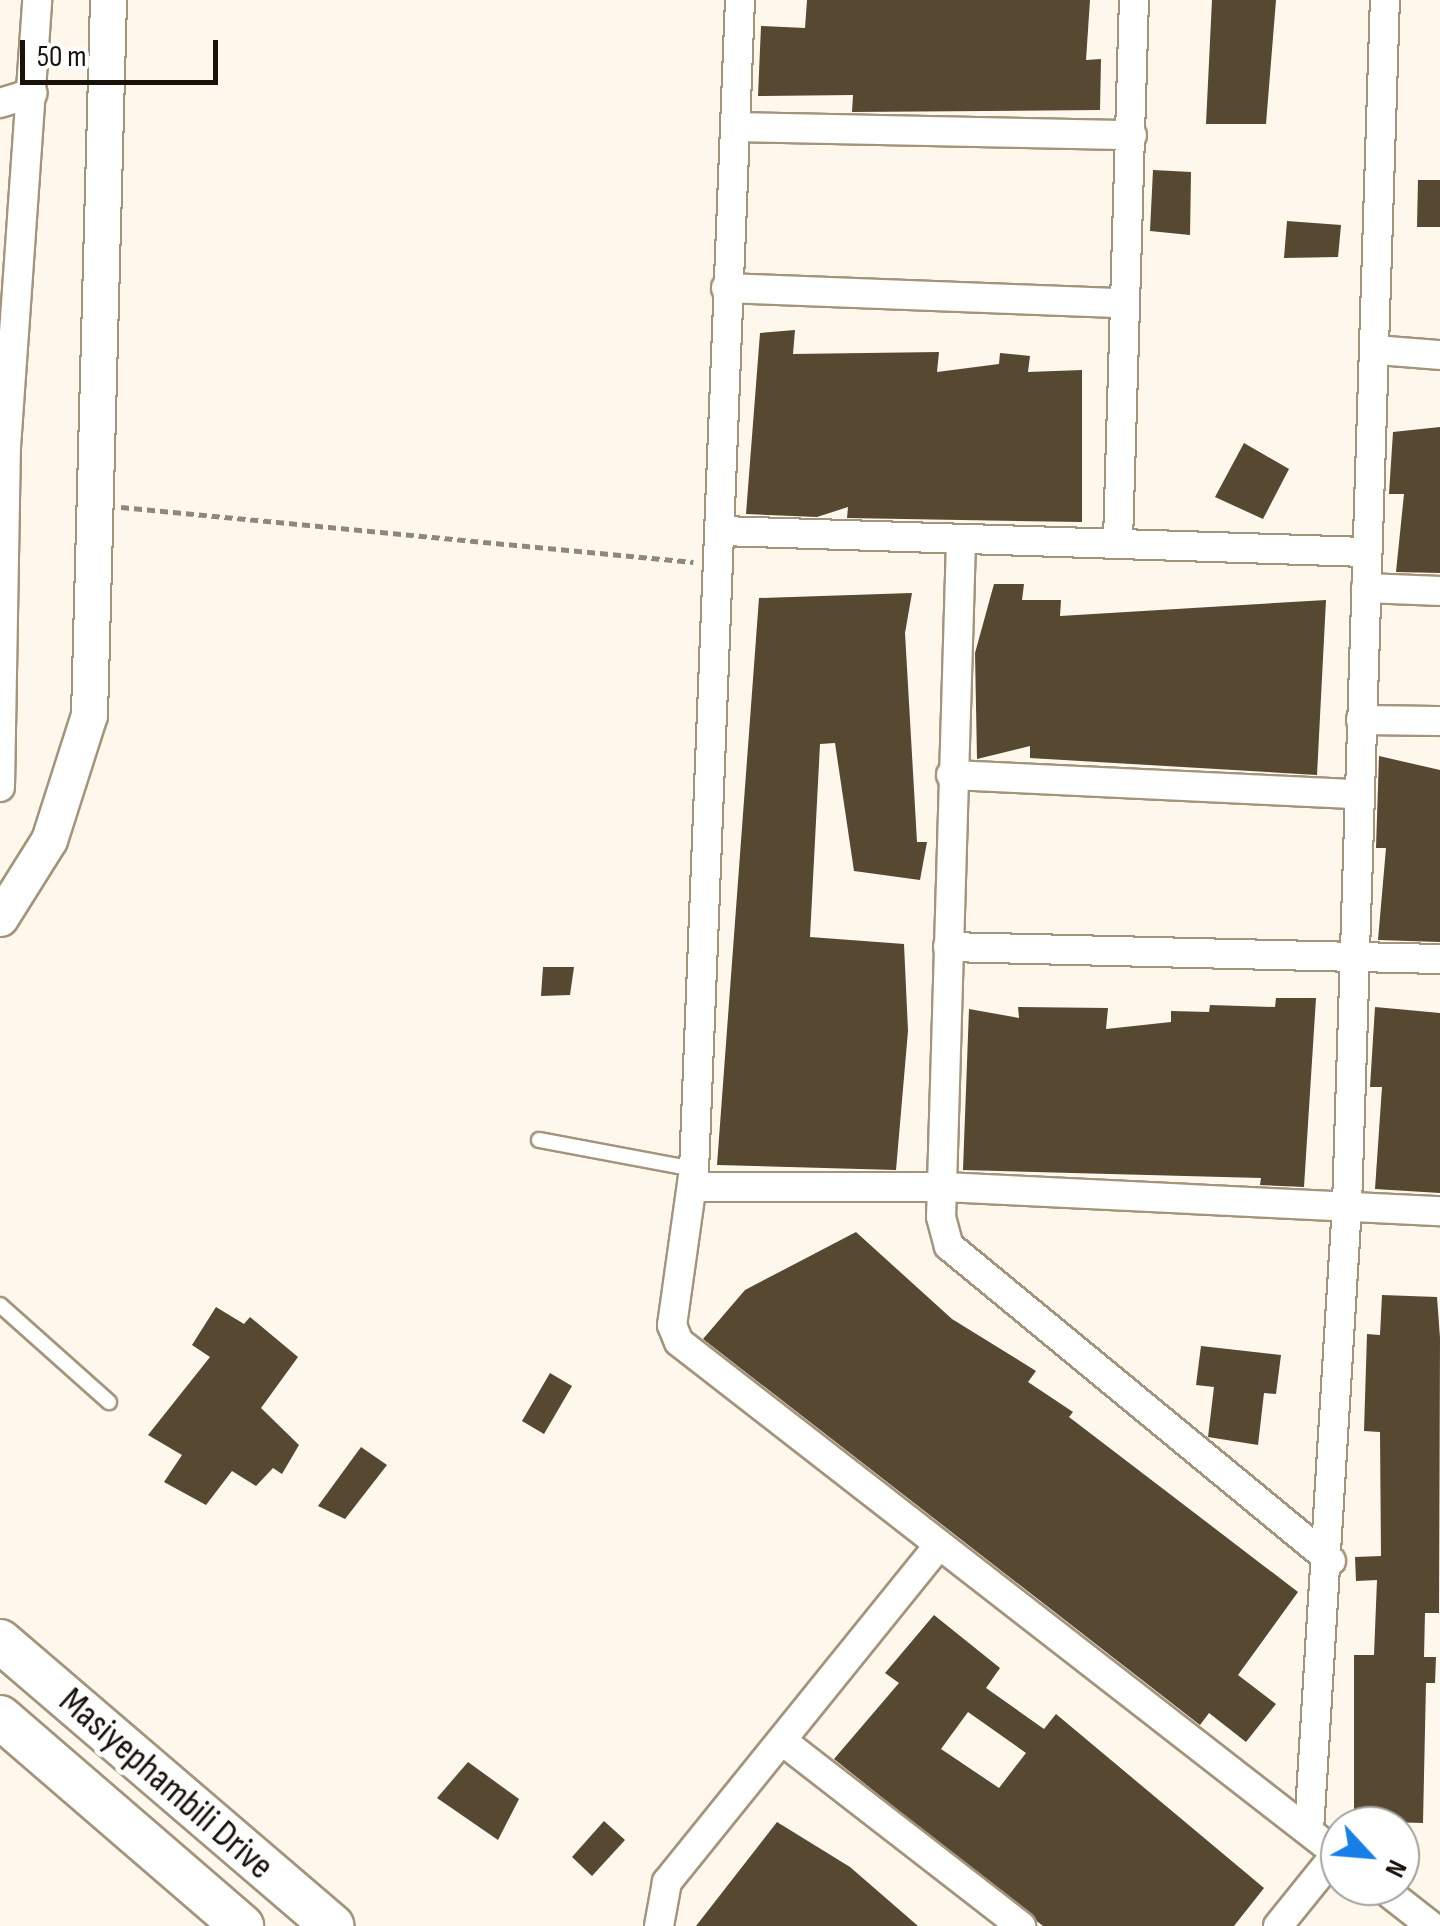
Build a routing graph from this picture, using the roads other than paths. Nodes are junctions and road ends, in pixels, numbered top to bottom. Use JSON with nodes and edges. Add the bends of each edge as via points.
{"nodes":[{"id":1,"x":37,"y":0,"type":"edge"},
{"id":2,"x":108,"y":0,"type":"edge"},
{"id":3,"x":740,"y":0,"type":"edge"},
{"id":4,"x":1134,"y":0,"type":"edge"},
{"id":5,"x":1384,"y":0,"type":"edge"},
{"id":6,"x":33,"y":94,"type":"junction"},
{"id":7,"x":0,"y":104,"type":"edge"},
{"id":8,"x":736,"y":127,"type":"junction"},
{"id":9,"x":1132,"y":134,"type":"junction"},
{"id":10,"x":726,"y":288,"type":"junction"},
{"id":11,"x":1122,"y":303,"type":"junction"},
{"id":12,"x":1376,"y":350,"type":"junction"},
{"id":13,"x":1440,"y":355,"type":"edge"},
{"id":14,"x":3,"y":449,"type":"edge"},
{"id":15,"x":722,"y":531,"type":"junction"},
{"id":16,"x":961,"y":541,"type":"junction"},
{"id":17,"x":1118,"y":541,"type":"junction"},
{"id":18,"x":1366,"y":552,"type":"junction"},
{"id":19,"x":1366,"y":588,"type":"junction"},
{"id":20,"x":1440,"y":591,"type":"edge"},
{"id":21,"x":1361,"y":720,"type":"junction"},
{"id":22,"x":1440,"y":721,"type":"edge"},
{"id":23,"x":951,"y":775,"type":"junction"},
{"id":24,"x":0,"y":788,"type":"edge"},
{"id":25,"x":1354,"y":794,"type":"junction"},
{"id":26,"x":0,"y":918,"type":"edge"},
{"id":27,"x":948,"y":947,"type":"junction"},
{"id":28,"x":1354,"y":955,"type":"junction"},
{"id":29,"x":1440,"y":959,"type":"edge"},
{"id":30,"x":539,"y":1140,"type":"dead end"},
{"id":31,"x":694,"y":1178,"type":"junction"},
{"id":32,"x":944,"y":1187,"type":"junction"},
{"id":33,"x":1347,"y":1206,"type":"junction"},
{"id":34,"x":1440,"y":1211,"type":"edge"},
{"id":35,"x":0,"y":1305,"type":"edge"},
{"id":36,"x":109,"y":1402,"type":"dead end"},
{"id":37,"x":938,"y":1547,"type":"junction"},
{"id":38,"x":1330,"y":1561,"type":"junction"},
{"id":39,"x":0,"y":1642,"type":"edge"},
{"id":40,"x":0,"y":1717,"type":"edge"},
{"id":41,"x":784,"y":1744,"type":"junction"},
{"id":42,"x":1309,"y":1830,"type":"junction"},
{"id":43,"x":1320,"y":1839,"type":"edge"},
{"id":44,"x":1320,"y":1876,"type":"edge"},
{"id":45,"x":1406,"y":1906,"type":"edge"},
{"id":46,"x":242,"y":1926,"type":"edge"},
{"id":47,"x":333,"y":1926,"type":"edge"},
{"id":48,"x":658,"y":1926,"type":"edge"},
{"id":49,"x":1020,"y":1926,"type":"edge"},
{"id":50,"x":1278,"y":1926,"type":"edge"},
{"id":51,"x":1432,"y":1926,"type":"edge"}],
"edges":[{"from":1,"to":6,"type":"street"},
{"from":2,"to":26,"type":"street","via":[[98,504],[80,752],[49,840]]},
{"from":3,"to":8,"type":"street"},
{"from":4,"to":9,"type":"street"},
{"from":5,"to":12,"type":"street"},
{"from":6,"to":7,"type":"street"},
{"from":6,"to":14,"type":"street"},
{"from":8,"to":9,"type":"street"},
{"from":8,"to":10,"type":"street"},
{"from":9,"to":11,"type":"street"},
{"from":10,"to":11,"type":"street"},
{"from":10,"to":15,"type":"street"},
{"from":11,"to":17,"type":"street"},
{"from":12,"to":13,"type":"street"},
{"from":12,"to":18,"type":"street"},
{"from":14,"to":24,"type":"street"},
{"from":15,"to":16,"type":"street"},
{"from":15,"to":31,"type":"street"},
{"from":16,"to":17,"type":"street"},
{"from":16,"to":23,"type":"street"},
{"from":17,"to":18,"type":"street"},
{"from":18,"to":19,"type":"street"},
{"from":19,"to":20,"type":"street"},
{"from":19,"to":21,"type":"street"},
{"from":21,"to":22,"type":"street"},
{"from":21,"to":25,"type":"street"},
{"from":23,"to":25,"type":"street"},
{"from":23,"to":27,"type":"street"},
{"from":25,"to":28,"type":"street"},
{"from":27,"to":28,"type":"street"},
{"from":27,"to":32,"type":"street"},
{"from":28,"to":29,"type":"street"},
{"from":28,"to":33,"type":"street"},
{"from":30,"to":31,"type":"lane"},
{"from":31,"to":32,"type":"street"},
{"from":31,"to":37,"type":"street","via":[[673,1306],[679,1342]]},
{"from":32,"to":33,"type":"street"},
{"from":32,"to":38,"type":"street","via":[[949,1246],[973,1273]]},
{"from":33,"to":34,"type":"street"},
{"from":33,"to":38,"type":"street"},
{"from":35,"to":36,"type":"lane"},
{"from":37,"to":41,"type":"street"},
{"from":37,"to":42,"type":"street"},
{"from":38,"to":42,"type":"street"},
{"from":39,"to":47,"type":"main road","name":"Masiyephambili Drive"},
{"from":40,"to":46,"type":"main road","name":"Masiyephambili Drive"},
{"from":41,"to":48,"type":"street","via":[[668,1882]]},
{"from":41,"to":49,"type":"street"},
{"from":42,"to":43,"type":"street"},
{"from":44,"to":50,"type":"street"},
{"from":45,"to":51,"type":"street"}]}
